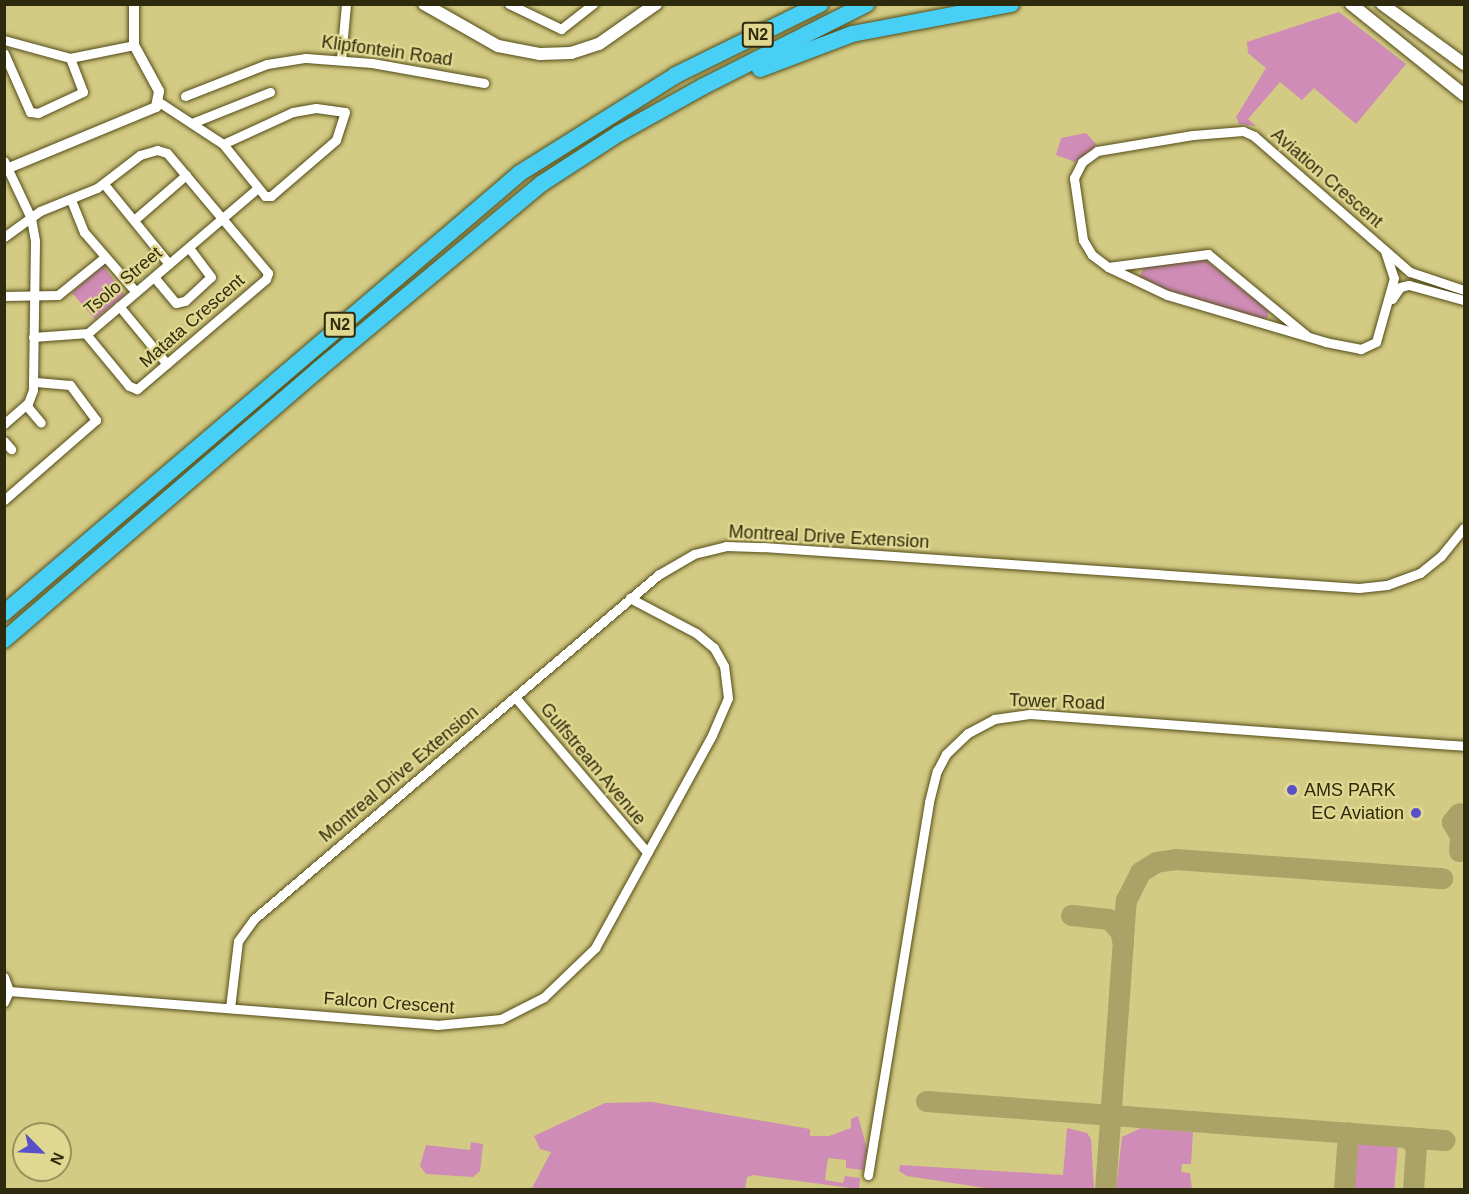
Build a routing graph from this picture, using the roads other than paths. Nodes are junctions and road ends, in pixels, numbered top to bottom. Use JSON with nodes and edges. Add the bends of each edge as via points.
{"nodes":[{"id":1,"x":134,"y":4,"type":"edge"},
{"id":2,"x":346,"y":4,"type":"edge"},
{"id":3,"x":424,"y":4,"type":"edge"},
{"id":4,"x":509,"y":4,"type":"edge"},
{"id":5,"x":593,"y":4,"type":"edge"},
{"id":6,"x":656,"y":4,"type":"edge"},
{"id":7,"x":793,"y":4,"type":"edge"},
{"id":8,"x":820,"y":4,"type":"edge"},
{"id":9,"x":866,"y":4,"type":"edge"},
{"id":10,"x":1011,"y":4,"type":"edge"},
{"id":11,"x":1351,"y":4,"type":"edge"},
{"id":12,"x":1382,"y":4,"type":"edge"},
{"id":13,"x":4,"y":40,"type":"edge"},
{"id":14,"x":134,"y":45,"type":"junction"},
{"id":15,"x":4,"y":52,"type":"edge"},
{"id":16,"x":70,"y":58,"type":"junction"},
{"id":17,"x":341,"y":59,"type":"junction"},
{"id":18,"x":1464,"y":64,"type":"edge"},
{"id":19,"x":697,"y":65,"type":"junction"},
{"id":20,"x":484,"y":83,"type":"dead end"},
{"id":21,"x":270,"y":92,"type":"dead end"},
{"id":22,"x":1464,"y":95,"type":"edge"},
{"id":23,"x":185,"y":96,"type":"dead end"},
{"id":24,"x":159,"y":102,"type":"junction"},
{"id":25,"x":192,"y":123,"type":"junction"},
{"id":26,"x":618,"y":134,"type":"junction"},
{"id":27,"x":223,"y":144,"type":"junction"},
{"id":28,"x":6,"y":166,"type":"edge"},
{"id":29,"x":186,"y":175,"type":"junction"},
{"id":30,"x":104,"y":184,"type":"junction"},
{"id":31,"x":258,"y":188,"type":"junction"},
{"id":32,"x":71,"y":200,"type":"junction"},
{"id":33,"x":31,"y":218,"type":"junction"},
{"id":34,"x":222,"y":219,"type":"junction"},
{"id":35,"x":134,"y":220,"type":"junction"},
{"id":36,"x":4,"y":237,"type":"edge"},
{"id":37,"x":189,"y":248,"type":"junction"},
{"id":38,"x":1385,"y":251,"type":"junction"},
{"id":39,"x":105,"y":257,"type":"junction"},
{"id":40,"x":169,"y":264,"type":"junction"},
{"id":41,"x":1108,"y":267,"type":"junction"},
{"id":42,"x":154,"y":277,"type":"junction"},
{"id":43,"x":1464,"y":290,"type":"edge"},
{"id":44,"x":136,"y":292,"type":"junction"},
{"id":45,"x":34,"y":295,"type":"junction"},
{"id":46,"x":4,"y":296,"type":"edge"},
{"id":47,"x":1464,"y":300,"type":"edge"},
{"id":48,"x":119,"y":306,"type":"junction"},
{"id":49,"x":1388,"y":306,"type":"junction"},
{"id":50,"x":86,"y":334,"type":"junction"},
{"id":51,"x":33,"y":337,"type":"junction"},
{"id":52,"x":1311,"y":339,"type":"junction"},
{"id":53,"x":167,"y":364,"type":"junction"},
{"id":54,"x":33,"y":382,"type":"junction"},
{"id":55,"x":26,"y":405,"type":"junction"},
{"id":56,"x":41,"y":423,"type":"dead end"},
{"id":57,"x":4,"y":424,"type":"edge"},
{"id":58,"x":4,"y":441,"type":"edge"},
{"id":59,"x":11,"y":449,"type":"dead end"},
{"id":60,"x":4,"y":500,"type":"edge"},
{"id":61,"x":1464,"y":528,"type":"edge"},
{"id":62,"x":630,"y":598,"type":"junction"},
{"id":63,"x":4,"y":613,"type":"edge"},
{"id":64,"x":4,"y":640,"type":"edge"},
{"id":65,"x":515,"y":697,"type":"junction"},
{"id":66,"x":1464,"y":746,"type":"edge"},
{"id":67,"x":648,"y":852,"type":"junction"},
{"id":68,"x":4,"y":977,"type":"edge"},
{"id":69,"x":9,"y":991,"type":"junction"},
{"id":70,"x":4,"y":1002,"type":"edge"},
{"id":71,"x":230,"y":1008,"type":"junction"},
{"id":72,"x":868,"y":1175,"type":"dead end"}],
"edges":[{"from":1,"to":14,"type":"street"},
{"from":2,"to":17,"type":"street"},
{"from":3,"to":6,"type":"main road","via":[[498,46],[548,54],[599,44]]},
{"from":4,"to":5,"type":"street","via":[[557,29],[568,26]]},
{"from":7,"to":19,"type":"highway"},
{"from":8,"to":19,"type":"highway","number":"N2"},
{"from":9,"to":26,"type":"highway","number":"N2"},
{"from":10,"to":26,"type":"highway","via":[[890,26],[824,43],[751,73],[640,131]]},
{"from":11,"to":22,"type":"main road"},
{"from":12,"to":18,"type":"main road"},
{"from":13,"to":16,"type":"street"},
{"from":14,"to":16,"type":"street"},
{"from":14,"to":24,"type":"street","via":[[159,91]]},
{"from":15,"to":16,"type":"street","via":[[30,112],[38,113],[83,92]]},
{"from":17,"to":20,"type":"street","name":"Klipfontein Road"},
{"from":17,"to":23,"type":"street","name":"Klipfontein Road","via":[[306,58],[267,64]]},
{"from":19,"to":63,"type":"highway","number":"N2","via":[[593,124],[491,195]]},
{"from":21,"to":25,"type":"street"},
{"from":24,"to":25,"type":"street"},
{"from":24,"to":28,"type":"street","via":[[150,111]]},
{"from":25,"to":27,"type":"street"},
{"from":26,"to":64,"type":"highway","number":"N2","via":[[541,184],[482,231]]},
{"from":27,"to":31,"type":"street"},
{"from":27,"to":31,"type":"street","via":[[293,111],[309,108],[345,112],[340,136],[304,169],[271,196],[265,196]]},
{"from":28,"to":33,"type":"street"},
{"from":29,"to":30,"type":"street","via":[[167,153],[151,150]]},
{"from":29,"to":34,"type":"street"},
{"from":29,"to":35,"type":"street"},
{"from":30,"to":32,"type":"street"},
{"from":30,"to":35,"type":"street"},
{"from":31,"to":34,"type":"street","name":"Tsolo Street"},
{"from":32,"to":33,"type":"street"},
{"from":32,"to":39,"type":"street","via":[[84,232]]},
{"from":33,"to":36,"type":"street"},
{"from":33,"to":45,"type":"street"},
{"from":34,"to":37,"type":"street","name":"Tsolo Street"},
{"from":34,"to":53,"type":"street","name":"Matata Crescent","via":[[268,277]]},
{"from":35,"to":40,"type":"street"},
{"from":37,"to":40,"type":"street","name":"Tsolo Street"},
{"from":37,"to":42,"type":"street","via":[[211,277],[185,302],[176,303]]},
{"from":38,"to":41,"type":"street","name":"Aviation Crescent","via":[[1254,136],[1226,131],[1097,151],[1082,162],[1074,178],[1074,190],[1083,240],[1092,255]]},
{"from":38,"to":43,"type":"street","name":"Aviation Crescent","via":[[1414,273]]},
{"from":38,"to":49,"type":"street","name":"Aviation Crescent","via":[[1394,278]]},
{"from":39,"to":44,"type":"street"},
{"from":39,"to":45,"type":"street","via":[[62,293]]},
{"from":40,"to":42,"type":"street","name":"Tsolo Street"},
{"from":41,"to":52,"type":"street","name":"Aviation Crescent","via":[[1167,295]]},
{"from":41,"to":52,"type":"street","name":"Aviation Crescent","via":[[1208,254]]},
{"from":42,"to":44,"type":"street","name":"Tsolo Street"},
{"from":44,"to":48,"type":"street","name":"Tsolo Street"},
{"from":45,"to":46,"type":"street"},
{"from":45,"to":51,"type":"street"},
{"from":47,"to":49,"type":"street","name":"Aviation Crescent","via":[[1405,285]]},
{"from":48,"to":50,"type":"street","name":"Tsolo Street"},
{"from":48,"to":53,"type":"street"},
{"from":49,"to":52,"type":"street","name":"Aviation Crescent","via":[[1380,336],[1366,349]]},
{"from":50,"to":51,"type":"street","name":"Tsolo Street"},
{"from":50,"to":53,"type":"street","name":"Matata Crescent","via":[[133,388],[139,388]]},
{"from":51,"to":54,"type":"street"},
{"from":54,"to":55,"type":"street"},
{"from":54,"to":60,"type":"street","via":[[70,385],[96,420]]},
{"from":55,"to":56,"type":"street"},
{"from":55,"to":57,"type":"street"},
{"from":58,"to":59,"type":"street"},
{"from":61,"to":62,"type":"street","name":"Montreal Drive Extension","via":[[1442,556],[1420,573],[1371,587],[744,546],[693,554]]},
{"from":62,"to":65,"type":"street","name":"Montreal Drive Extension"},
{"from":62,"to":67,"type":"street","name":"Falcon Crescent","via":[[706,640],[720,658],[728,684],[724,713]]},
{"from":65,"to":67,"type":"street","name":"Gulfstream Avenue"},
{"from":65,"to":71,"type":"street","name":"Montreal Drive Extension","via":[[247,926],[238,941],[232,968]]},
{"from":66,"to":72,"type":"street","name":"Tower Road","via":[[1030,714],[993,719],[968,733],[946,753],[932,786]]},
{"from":67,"to":71,"type":"street","name":"Falcon Crescent","via":[[601,938],[582,964],[544,997],[501,1019],[437,1025]]},
{"from":68,"to":69,"type":"street"},
{"from":69,"to":70,"type":"street"},
{"from":69,"to":71,"type":"street","name":"Falcon Crescent"}]}
